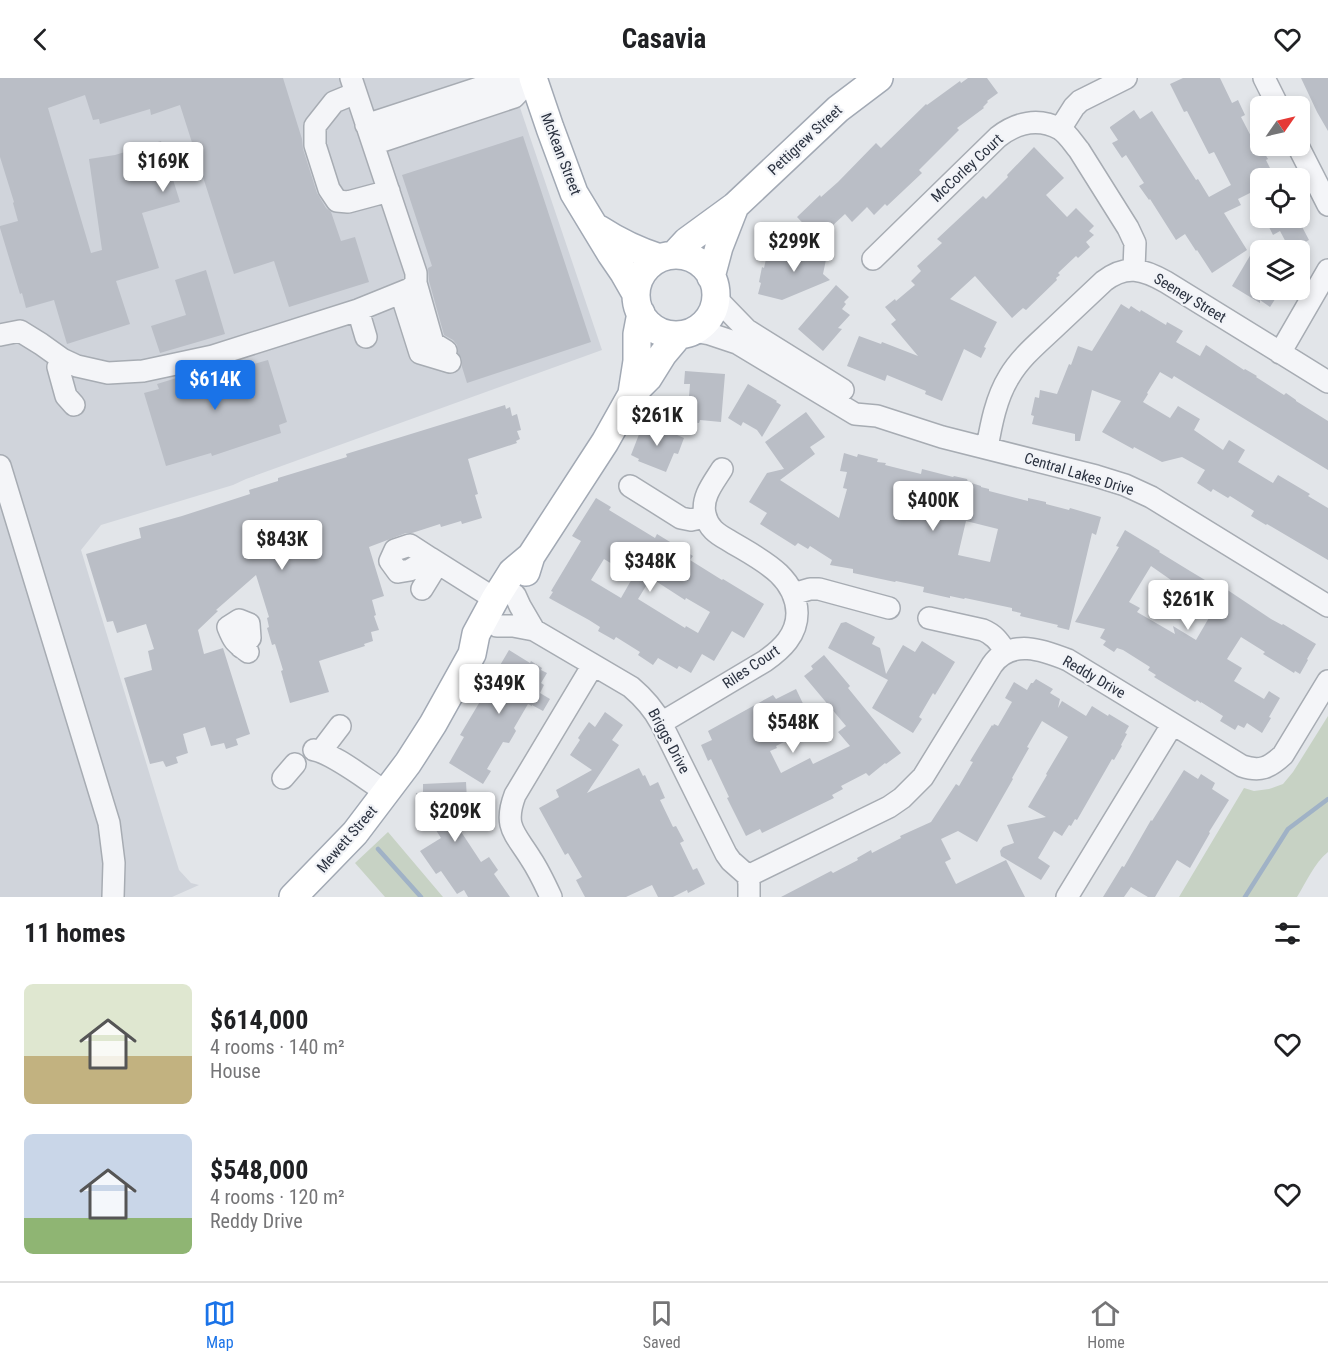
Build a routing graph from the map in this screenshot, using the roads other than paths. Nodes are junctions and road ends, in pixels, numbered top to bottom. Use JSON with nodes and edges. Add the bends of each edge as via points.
{"nodes":[{"id":1,"x":509,"y":78,"type":"edge"},
{"id":2,"x":533,"y":78,"type":"edge"},
{"id":3,"x":879,"y":78,"type":"edge"},
{"id":4,"x":1126,"y":78,"type":"edge"},
{"id":5,"x":1264,"y":78,"type":"edge"},
{"id":6,"x":355,"y":83,"type":"edge"},
{"id":7,"x":1273,"y":96,"type":"edge"},
{"id":8,"x":1060,"y":129,"type":"junction"},
{"id":9,"x":370,"y":135,"type":"junction"},
{"id":10,"x":1303,"y":156,"type":"edge"},
{"id":11,"x":389,"y":191,"type":"junction"},
{"id":12,"x":1328,"y":205,"type":"edge"},
{"id":13,"x":735,"y":206,"type":"junction"},
{"id":14,"x":596,"y":227,"type":"junction"},
{"id":15,"x":667,"y":257,"type":"junction"},
{"id":16,"x":873,"y":259,"type":"dead end"},
{"id":17,"x":1134,"y":269,"type":"junction"},
{"id":18,"x":1328,"y":270,"type":"edge"},
{"id":19,"x":713,"y":287,"type":"junction"},
{"id":20,"x":405,"y":290,"type":"junction"},
{"id":21,"x":638,"y":304,"type":"junction"},
{"id":22,"x":358,"y":310,"type":"junction"},
{"id":23,"x":686,"y":333,"type":"junction"},
{"id":24,"x":0,"y":335,"type":"edge"},
{"id":25,"x":366,"y":337,"type":"dead end"},
{"id":26,"x":437,"y":352,"type":"dead end"},
{"id":27,"x":1280,"y":353,"type":"junction"},
{"id":28,"x":1328,"y":382,"type":"edge"},
{"id":29,"x":632,"y":394,"type":"junction"},
{"id":30,"x":877,"y":416,"type":"junction"},
{"id":31,"x":987,"y":448,"type":"junction"},
{"id":32,"x":0,"y":466,"type":"edge"},
{"id":33,"x":722,"y":468,"type":"dead end"},
{"id":34,"x":630,"y":486,"type":"dead end"},
{"id":35,"x":705,"y":517,"type":"junction"},
{"id":36,"x":422,"y":589,"type":"dead end"},
{"id":37,"x":794,"y":594,"type":"junction"},
{"id":38,"x":505,"y":597,"type":"junction"},
{"id":39,"x":1328,"y":606,"type":"edge"},
{"id":40,"x":889,"y":608,"type":"dead end"},
{"id":41,"x":929,"y":618,"type":"dead end"},
{"id":42,"x":497,"y":626,"type":"junction"},
{"id":43,"x":534,"y":630,"type":"junction"},
{"id":44,"x":1006,"y":652,"type":"junction"},
{"id":45,"x":472,"y":654,"type":"junction"},
{"id":46,"x":593,"y":665,"type":"junction"},
{"id":47,"x":1328,"y":681,"type":"edge"},
{"id":48,"x":661,"y":723,"type":"junction"},
{"id":49,"x":1172,"y":725,"type":"junction"},
{"id":50,"x":340,"y":726,"type":"dead end"},
{"id":51,"x":386,"y":792,"type":"junction"},
{"id":52,"x":748,"y":886,"type":"edge"},
{"id":53,"x":113,"y":897,"type":"edge"},
{"id":54,"x":293,"y":897,"type":"edge"},
{"id":55,"x":551,"y":897,"type":"edge"},
{"id":56,"x":1067,"y":897,"type":"edge"}],
"edges":[{"from":1,"to":9,"type":"street"},
{"from":2,"to":9,"type":"street","via":[[514,97]]},
{"from":2,"to":14,"type":"main road","name":"McKean Street","via":[[574,193]]},
{"from":3,"to":13,"type":"main road","name":"Pettigrew Street","via":[[838,109]]},
{"from":4,"to":8,"type":"street","via":[[1080,101]]},
{"from":5,"to":7,"type":"street"},
{"from":6,"to":9,"type":"street"},
{"from":6,"to":11,"type":"street","via":[[315,126],[315,146],[337,201],[348,202]]},
{"from":8,"to":16,"type":"street","name":"McCorley Court","via":[[1036,122],[1008,129]]},
{"from":8,"to":17,"type":"street","via":[[1079,150],[1128,228],[1135,243]]},
{"from":9,"to":11,"type":"street"},
{"from":10,"to":12,"type":"street"},
{"from":11,"to":20,"type":"street","via":[[416,273]]},
{"from":13,"to":15,"type":"main road","name":"Pettigrew Street"},
{"from":13,"to":19,"type":"main road","name":"Pettigrew Street","via":[[719,247]]},
{"from":14,"to":15,"type":"main road","name":"McKean Street","via":[[642,253]]},
{"from":14,"to":21,"type":"main road","name":"McKean Street"},
{"from":15,"to":19,"type":"main road","via":[[685,256],[696,261],[705,268]]},
{"from":15,"to":21,"type":"main road","via":[[651,264],[643,273],[638,283]]},
{"from":17,"to":27,"type":"street","name":"Seeney Street","via":[[1166,282]]},
{"from":17,"to":31,"type":"street","via":[[1114,273],[1104,281],[1019,363],[1000,396]]},
{"from":18,"to":27,"type":"street"},
{"from":19,"to":23,"type":"main road","via":[[714,308],[709,318]]},
{"from":19,"to":30,"type":"street","name":"Central Lakes Drive","via":[[747,330],[859,399]]},
{"from":20,"to":22,"type":"street"},
{"from":20,"to":26,"type":"street"},
{"from":21,"to":23,"type":"main road","via":[[647,323],[657,330]]},
{"from":21,"to":29,"type":"main road","name":"Mewett Street","via":[[638,361]]},
{"from":22,"to":24,"type":"street","via":[[213,356],[108,373],[70,363],[20,331]]},
{"from":22,"to":25,"type":"street"},
{"from":23,"to":29,"type":"main road","name":"Mewett Street","via":[[663,354]]},
{"from":23,"to":30,"type":"street","name":"Central Lakes Drive","via":[[718,336],[737,343],[855,414]]},
{"from":27,"to":28,"type":"street","name":"Seeney Street"},
{"from":29,"to":38,"type":"main road","name":"Mewett Street","via":[[531,556],[524,578]]},
{"from":30,"to":31,"type":"street","name":"Central Lakes Drive"},
{"from":31,"to":39,"type":"street","name":"Central Lakes Drive","via":[[1096,476],[1150,497]]},
{"from":32,"to":53,"type":"street","via":[[109,823]]},
{"from":33,"to":35,"type":"street","via":[[706,495]]},
{"from":34,"to":35,"type":"street","via":[[681,518]]},
{"from":35,"to":37,"type":"street","via":[[717,534],[781,574]]},
{"from":36,"to":38,"type":"street","via":[[434,561]]},
{"from":37,"to":40,"type":"street","via":[[819,589]]},
{"from":37,"to":48,"type":"street","name":"Riles Court","via":[[794,631],[777,652]]},
{"from":38,"to":42,"type":"main road","name":"Mewett Street"},
{"from":38,"to":43,"type":"street","name":"Briggs Drive","via":[[520,606]]},
{"from":38,"to":45,"type":"main road","name":"Mewett Street","via":[[476,634]]},
{"from":41,"to":44,"type":"street","via":[[991,633]]},
{"from":42,"to":43,"type":"street","name":"Briggs Drive"},
{"from":42,"to":45,"type":"main road","name":"Mewett Street"},
{"from":43,"to":46,"type":"street","name":"Briggs Drive"},
{"from":44,"to":49,"type":"street","name":"Reddy Drive","via":[[1026,649],[1068,660]]},
{"from":44,"to":52,"type":"street","via":[[992,665],[923,777],[903,798]]},
{"from":45,"to":51,"type":"main road","name":"Mewett Street","via":[[408,764]]},
{"from":46,"to":48,"type":"street","name":"Briggs Drive","via":[[644,698]]},
{"from":46,"to":55,"type":"street","via":[[511,807],[513,832]]},
{"from":47,"to":49,"type":"street","name":"Reddy Drive","via":[[1283,755],[1263,769],[1242,766]]},
{"from":48,"to":52,"type":"street","name":"Briggs Drive","via":[[726,854]]},
{"from":49,"to":56,"type":"street"},
{"from":50,"to":51,"type":"street","via":[[317,750]]},
{"from":51,"to":54,"type":"main road","name":"Mewett Street","via":[[355,833]]}]}
